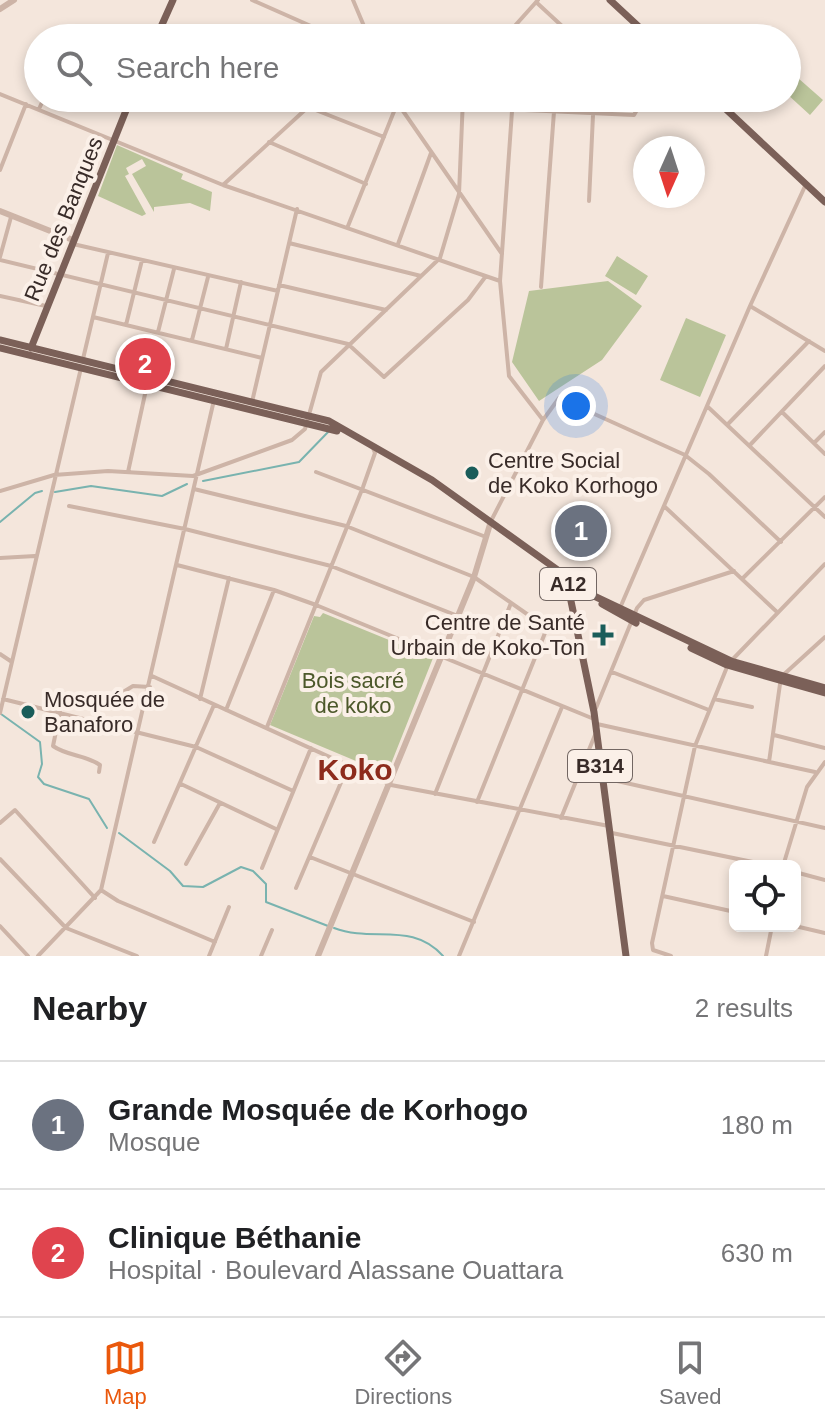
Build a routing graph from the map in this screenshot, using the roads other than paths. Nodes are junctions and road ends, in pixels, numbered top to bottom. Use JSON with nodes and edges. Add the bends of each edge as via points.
{"nodes":[{"id":1,"x":14,"y":0,"type":"edge"},
{"id":2,"x":173,"y":0,"type":"edge"},
{"id":3,"x":252,"y":0,"type":"edge"},
{"id":4,"x":353,"y":0,"type":"edge"},
{"id":5,"x":610,"y":0,"type":"edge"},
{"id":6,"x":537,"y":1,"type":"edge"},
{"id":7,"x":0,"y":9,"type":"edge"},
{"id":8,"x":162,"y":24,"type":"edge"},
{"id":9,"x":306,"y":24,"type":"edge"},
{"id":10,"x":363,"y":24,"type":"edge"},
{"id":11,"x":516,"y":24,"type":"edge"},
{"id":12,"x":561,"y":24,"type":"edge"},
{"id":13,"x":636,"y":24,"type":"edge"},
{"id":14,"x":0,"y":94,"type":"edge"},
{"id":15,"x":24,"y":103,"type":"edge"},
{"id":16,"x":24,"y":109,"type":"edge"},
{"id":17,"x":47,"y":112,"type":"edge"},
{"id":18,"x":126,"y":112,"type":"edge"},
{"id":19,"x":302,"y":112,"type":"edge"},
{"id":20,"x":321,"y":112,"type":"edge"},
{"id":21,"x":392,"y":112,"type":"edge"},
{"id":22,"x":403,"y":112,"type":"edge"},
{"id":23,"x":462,"y":112,"type":"edge"},
{"id":24,"x":512,"y":112,"type":"edge"},
{"id":25,"x":533,"y":112,"type":"edge"},
{"id":26,"x":638,"y":112,"type":"edge"},
{"id":27,"x":729,"y":112,"type":"edge"},
{"id":28,"x":554,"y":113,"type":"junction"},
{"id":29,"x":593,"y":115,"type":"junction"},
{"id":30,"x":384,"y":137,"type":"junction"},
{"id":31,"x":115,"y":139,"type":"junction"},
{"id":32,"x":269,"y":142,"type":"junction"},
{"id":33,"x":431,"y":153,"type":"junction"},
{"id":34,"x":0,"y":170,"type":"edge"},
{"id":35,"x":366,"y":184,"type":"junction"},
{"id":36,"x":806,"y":184,"type":"junction"},
{"id":37,"x":223,"y":185,"type":"junction"},
{"id":38,"x":459,"y":194,"type":"junction"},
{"id":39,"x":589,"y":201,"type":"dead end"},
{"id":40,"x":825,"y":202,"type":"edge"},
{"id":41,"x":297,"y":209,"type":"junction"},
{"id":42,"x":0,"y":211,"type":"edge"},
{"id":43,"x":11,"y":215,"type":"junction"},
{"id":44,"x":348,"y":226,"type":"junction"},
{"id":45,"x":72,"y":242,"type":"junction"},
{"id":46,"x":289,"y":243,"type":"junction"},
{"id":47,"x":398,"y":244,"type":"junction"},
{"id":48,"x":108,"y":253,"type":"junction"},
{"id":49,"x":503,"y":256,"type":"junction"},
{"id":50,"x":0,"y":258,"type":"edge"},
{"id":51,"x":440,"y":258,"type":"junction"},
{"id":52,"x":142,"y":260,"type":"junction"},
{"id":53,"x":175,"y":268,"type":"junction"},
{"id":54,"x":59,"y":274,"type":"junction"},
{"id":55,"x":208,"y":275,"type":"junction"},
{"id":56,"x":421,"y":276,"type":"junction"},
{"id":57,"x":486,"y":276,"type":"junction"},
{"id":58,"x":500,"y":281,"type":"junction"},
{"id":59,"x":241,"y":282,"type":"junction"},
{"id":60,"x":100,"y":285,"type":"junction"},
{"id":61,"x":541,"y":287,"type":"dead end"},
{"id":62,"x":278,"y":288,"type":"junction"},
{"id":63,"x":134,"y":293,"type":"junction"},
{"id":64,"x":0,"y":296,"type":"edge"},
{"id":65,"x":167,"y":300,"type":"junction"},
{"id":66,"x":46,"y":306,"type":"junction"},
{"id":67,"x":750,"y":306,"type":"junction"},
{"id":68,"x":200,"y":308,"type":"junction"},
{"id":69,"x":386,"y":310,"type":"junction"},
{"id":70,"x":234,"y":316,"type":"junction"},
{"id":71,"x":93,"y":317,"type":"junction"},
{"id":72,"x":126,"y":325,"type":"junction"},
{"id":73,"x":269,"y":326,"type":"junction"},
{"id":74,"x":158,"y":332,"type":"junction"},
{"id":75,"x":0,"y":340,"type":"edge"},
{"id":76,"x":192,"y":340,"type":"junction"},
{"id":77,"x":809,"y":341,"type":"junction"},
{"id":78,"x":348,"y":344,"type":"junction"},
{"id":79,"x":0,"y":348,"type":"edge"},
{"id":80,"x":226,"y":349,"type":"junction"},
{"id":81,"x":30,"y":351,"type":"junction"},
{"id":82,"x":825,"y":351,"type":"edge"},
{"id":83,"x":262,"y":358,"type":"junction"},
{"id":84,"x":82,"y":363,"type":"junction"},
{"id":85,"x":825,"y":366,"type":"edge"},
{"id":86,"x":149,"y":379,"type":"junction"},
{"id":87,"x":215,"y":394,"type":"junction"},
{"id":88,"x":252,"y":403,"type":"junction"},
{"id":89,"x":707,"y":406,"type":"junction"},
{"id":90,"x":782,"y":412,"type":"junction"},
{"id":91,"x":308,"y":417,"type":"junction"},
{"id":92,"x":543,"y":420,"type":"junction"},
{"id":93,"x":728,"y":424,"type":"junction"},
{"id":94,"x":336,"y":428,"type":"junction"},
{"id":95,"x":825,"y":432,"type":"edge"},
{"id":96,"x":814,"y":443,"type":"junction"},
{"id":97,"x":750,"y":445,"type":"junction"},
{"id":98,"x":374,"y":450,"type":"junction"},
{"id":99,"x":825,"y":454,"type":"edge"},
{"id":100,"x":685,"y":455,"type":"junction"},
{"id":101,"x":128,"y":472,"type":"junction"},
{"id":102,"x":316,"y":472,"type":"dead end"},
{"id":103,"x":199,"y":473,"type":"junction"},
{"id":104,"x":54,"y":475,"type":"junction"},
{"id":105,"x":363,"y":487,"type":"junction"},
{"id":106,"x":194,"y":489,"type":"junction"},
{"id":107,"x":0,"y":491,"type":"edge"},
{"id":108,"x":825,"y":497,"type":"edge"},
{"id":109,"x":69,"y":506,"type":"dead end"},
{"id":110,"x":664,"y":506,"type":"junction"},
{"id":111,"x":815,"y":507,"type":"junction"},
{"id":112,"x":825,"y":517,"type":"edge"},
{"id":113,"x":492,"y":524,"type":"junction"},
{"id":114,"x":346,"y":526,"type":"junction"},
{"id":115,"x":185,"y":529,"type":"junction"},
{"id":116,"x":488,"y":538,"type":"junction"},
{"id":117,"x":781,"y":542,"type":"junction"},
{"id":118,"x":35,"y":556,"type":"junction"},
{"id":119,"x":0,"y":558,"type":"edge"},
{"id":120,"x":825,"y":564,"type":"edge"},
{"id":121,"x":177,"y":565,"type":"junction"},
{"id":122,"x":331,"y":566,"type":"junction"},
{"id":123,"x":734,"y":571,"type":"junction"},
{"id":124,"x":474,"y":577,"type":"junction"},
{"id":125,"x":229,"y":578,"type":"junction"},
{"id":126,"x":742,"y":579,"type":"junction"},
{"id":127,"x":567,"y":581,"type":"junction"},
{"id":128,"x":274,"y":590,"type":"junction"},
{"id":129,"x":511,"y":603,"type":"junction"},
{"id":130,"x":316,"y":605,"type":"junction"},
{"id":131,"x":619,"y":611,"type":"junction"},
{"id":132,"x":777,"y":612,"type":"junction"},
{"id":133,"x":458,"y":616,"type":"junction"},
{"id":134,"x":632,"y":618,"type":"junction"},
{"id":135,"x":825,"y":637,"type":"edge"},
{"id":136,"x":0,"y":654,"type":"edge"},
{"id":137,"x":440,"y":657,"type":"junction"},
{"id":138,"x":12,"y":662,"type":"junction"},
{"id":139,"x":729,"y":663,"type":"junction"},
{"id":140,"x":612,"y":672,"type":"junction"},
{"id":141,"x":483,"y":675,"type":"junction"},
{"id":142,"x":152,"y":676,"type":"junction"},
{"id":143,"x":781,"y":680,"type":"junction"},
{"id":144,"x":150,"y":687,"type":"junction"},
{"id":145,"x":522,"y":690,"type":"junction"},
{"id":146,"x":825,"y":691,"type":"edge"},
{"id":147,"x":61,"y":693,"type":"dead end"},
{"id":148,"x":3,"y":699,"type":"junction"},
{"id":149,"x":200,"y":699,"type":"junction"},
{"id":150,"x":714,"y":699,"type":"junction"},
{"id":151,"x":214,"y":705,"type":"junction"},
{"id":152,"x":562,"y":707,"type":"junction"},
{"id":153,"x":752,"y":707,"type":"dead end"},
{"id":154,"x":226,"y":710,"type":"junction"},
{"id":155,"x":709,"y":710,"type":"junction"},
{"id":156,"x":0,"y":712,"type":"edge"},
{"id":157,"x":60,"y":712,"type":"junction"},
{"id":158,"x":595,"y":722,"type":"junction"},
{"id":159,"x":267,"y":727,"type":"junction"},
{"id":160,"x":139,"y":732,"type":"junction"},
{"id":161,"x":774,"y":735,"type":"junction"},
{"id":162,"x":695,"y":746,"type":"junction"},
{"id":163,"x":196,"y":747,"type":"junction"},
{"id":164,"x":311,"y":748,"type":"junction"},
{"id":165,"x":825,"y":748,"type":"edge"},
{"id":166,"x":769,"y":762,"type":"junction"},
{"id":167,"x":825,"y":762,"type":"edge"},
{"id":168,"x":348,"y":766,"type":"junction"},
{"id":169,"x":99,"y":772,"type":"dead end"},
{"id":170,"x":815,"y":772,"type":"junction"},
{"id":171,"x":602,"y":778,"type":"junction"},
{"id":172,"x":181,"y":784,"type":"junction"},
{"id":173,"x":391,"y":785,"type":"junction"},
{"id":174,"x":291,"y":790,"type":"junction"},
{"id":175,"x":435,"y":794,"type":"junction"},
{"id":176,"x":684,"y":795,"type":"junction"},
{"id":177,"x":477,"y":802,"type":"junction"},
{"id":178,"x":220,"y":803,"type":"junction"},
{"id":179,"x":519,"y":810,"type":"junction"},
{"id":180,"x":561,"y":818,"type":"junction"},
{"id":181,"x":794,"y":819,"type":"junction"},
{"id":182,"x":0,"y":823,"type":"edge"},
{"id":183,"x":825,"y":828,"type":"edge"},
{"id":184,"x":276,"y":829,"type":"junction"},
{"id":185,"x":609,"y":829,"type":"junction"},
{"id":186,"x":154,"y":842,"type":"dead end"},
{"id":187,"x":673,"y":846,"type":"junction"},
{"id":188,"x":310,"y":857,"type":"junction"},
{"id":189,"x":0,"y":859,"type":"edge"},
{"id":190,"x":742,"y":860,"type":"edge"},
{"id":191,"x":784,"y":860,"type":"edge"},
{"id":192,"x":186,"y":864,"type":"dead end"},
{"id":193,"x":262,"y":868,"type":"dead end"},
{"id":194,"x":801,"y":874,"type":"edge"},
{"id":195,"x":353,"y":875,"type":"junction"},
{"id":196,"x":825,"y":880,"type":"edge"},
{"id":197,"x":296,"y":888,"type":"dead end"},
{"id":198,"x":101,"y":890,"type":"junction"},
{"id":199,"x":663,"y":896,"type":"junction"},
{"id":200,"x":95,"y":898,"type":"junction"},
{"id":201,"x":229,"y":907,"type":"dead end"},
{"id":202,"x":729,"y":911,"type":"edge"},
{"id":203,"x":474,"y":922,"type":"junction"},
{"id":204,"x":0,"y":926,"type":"edge"},
{"id":205,"x":801,"y":927,"type":"edge"},
{"id":206,"x":66,"y":928,"type":"junction"},
{"id":207,"x":272,"y":930,"type":"dead end"},
{"id":208,"x":771,"y":932,"type":"edge"},
{"id":209,"x":825,"y":933,"type":"edge"},
{"id":210,"x":215,"y":942,"type":"junction"},
{"id":211,"x":459,"y":955,"type":"edge"},
{"id":212,"x":28,"y":956,"type":"edge"},
{"id":213,"x":38,"y":956,"type":"edge"},
{"id":214,"x":137,"y":956,"type":"edge"},
{"id":215,"x":209,"y":956,"type":"edge"},
{"id":216,"x":261,"y":956,"type":"edge"},
{"id":217,"x":318,"y":956,"type":"edge"},
{"id":218,"x":626,"y":956,"type":"edge"},
{"id":219,"x":671,"y":956,"type":"edge"},
{"id":220,"x":766,"y":956,"type":"edge"}],
"edges":[{"from":1,"to":7,"type":"street"},
{"from":2,"to":8,"type":"main road"},
{"from":3,"to":9,"type":"street"},
{"from":4,"to":10,"type":"street"},
{"from":5,"to":13,"type":"main road"},
{"from":6,"to":11,"type":"street"},
{"from":6,"to":12,"type":"street"},
{"from":14,"to":15,"type":"street"},
{"from":16,"to":34,"type":"street"},
{"from":17,"to":31,"type":"street"},
{"from":18,"to":31,"type":"main road","name":"Rue des Banques"},
{"from":19,"to":32,"type":"street"},
{"from":20,"to":30,"type":"street"},
{"from":21,"to":30,"type":"street"},
{"from":22,"to":33,"type":"street"},
{"from":23,"to":38,"type":"street"},
{"from":24,"to":49,"type":"street"},
{"from":25,"to":28,"type":"street"},
{"from":26,"to":29,"type":"street"},
{"from":27,"to":36,"type":"main road"},
{"from":28,"to":29,"type":"street"},
{"from":28,"to":61,"type":"street"},
{"from":29,"to":39,"type":"street"},
{"from":30,"to":35,"type":"street"},
{"from":31,"to":37,"type":"street"},
{"from":31,"to":45,"type":"main road","name":"Rue des Banques"},
{"from":32,"to":35,"type":"street"},
{"from":32,"to":37,"type":"street"},
{"from":33,"to":38,"type":"street"},
{"from":33,"to":47,"type":"street"},
{"from":35,"to":44,"type":"street"},
{"from":36,"to":40,"type":"main road"},
{"from":36,"to":67,"type":"street"},
{"from":37,"to":41,"type":"street"},
{"from":38,"to":49,"type":"street"},
{"from":38,"to":51,"type":"street"},
{"from":41,"to":44,"type":"street"},
{"from":41,"to":46,"type":"street"},
{"from":42,"to":43,"type":"street"},
{"from":43,"to":45,"type":"street"},
{"from":43,"to":50,"type":"street"},
{"from":44,"to":47,"type":"street"},
{"from":45,"to":48,"type":"street"},
{"from":45,"to":54,"type":"main road","name":"Rue des Banques"},
{"from":46,"to":56,"type":"street"},
{"from":46,"to":62,"type":"street"},
{"from":47,"to":51,"type":"street"},
{"from":48,"to":52,"type":"street"},
{"from":48,"to":60,"type":"street"},
{"from":49,"to":58,"type":"street"},
{"from":50,"to":54,"type":"street"},
{"from":51,"to":56,"type":"street"},
{"from":51,"to":57,"type":"street"},
{"from":52,"to":53,"type":"street"},
{"from":52,"to":63,"type":"street"},
{"from":53,"to":55,"type":"street"},
{"from":53,"to":65,"type":"street"},
{"from":54,"to":60,"type":"street"},
{"from":54,"to":66,"type":"main road","name":"Rue des Banques"},
{"from":55,"to":59,"type":"street"},
{"from":55,"to":68,"type":"street"},
{"from":56,"to":69,"type":"street"},
{"from":57,"to":58,"type":"street"},
{"from":57,"to":78,"type":"street","via":[[468,300],[384,377]]},
{"from":58,"to":92,"type":"street","via":[[509,376]]},
{"from":59,"to":62,"type":"street"},
{"from":59,"to":70,"type":"street"},
{"from":60,"to":63,"type":"street"},
{"from":60,"to":71,"type":"street"},
{"from":62,"to":69,"type":"street"},
{"from":62,"to":73,"type":"street"},
{"from":63,"to":65,"type":"street"},
{"from":63,"to":72,"type":"street"},
{"from":64,"to":66,"type":"street"},
{"from":65,"to":68,"type":"street"},
{"from":65,"to":74,"type":"street"},
{"from":66,"to":81,"type":"main road","name":"Rue des Banques"},
{"from":67,"to":77,"type":"street"},
{"from":67,"to":89,"type":"street"},
{"from":68,"to":70,"type":"street"},
{"from":68,"to":76,"type":"street"},
{"from":69,"to":78,"type":"street"},
{"from":70,"to":73,"type":"street"},
{"from":70,"to":80,"type":"street"},
{"from":71,"to":72,"type":"street"},
{"from":71,"to":84,"type":"street"},
{"from":72,"to":74,"type":"street"},
{"from":73,"to":78,"type":"street"},
{"from":73,"to":83,"type":"street"},
{"from":74,"to":76,"type":"street"},
{"from":75,"to":81,"type":"main road","number":"A12"},
{"from":76,"to":80,"type":"street"},
{"from":77,"to":82,"type":"street"},
{"from":77,"to":93,"type":"street"},
{"from":78,"to":91,"type":"street","via":[[321,372]]},
{"from":79,"to":81,"type":"main road","number":"A12"},
{"from":80,"to":83,"type":"street"},
{"from":81,"to":84,"type":"main road","number":"A12"},
{"from":83,"to":88,"type":"street"},
{"from":84,"to":86,"type":"main road","number":"A12"},
{"from":84,"to":104,"type":"street"},
{"from":85,"to":90,"type":"street"},
{"from":86,"to":87,"type":"main road","number":"A12"},
{"from":86,"to":101,"type":"street"},
{"from":87,"to":88,"type":"main road","number":"A12"},
{"from":87,"to":103,"type":"street"},
{"from":88,"to":91,"type":"main road","number":"A12"},
{"from":89,"to":93,"type":"street"},
{"from":89,"to":100,"type":"street"},
{"from":90,"to":96,"type":"street"},
{"from":90,"to":97,"type":"street"},
{"from":91,"to":94,"type":"main road","number":"A12"},
{"from":91,"to":94,"type":"main road","number":"A12"},
{"from":91,"to":103,"type":"street","via":[[305,429],[292,440]]},
{"from":92,"to":100,"type":"street","via":[[555,400],[565,399]]},
{"from":92,"to":113,"type":"street"},
{"from":93,"to":97,"type":"street"},
{"from":94,"to":98,"type":"main road","number":"A12"},
{"from":95,"to":96,"type":"street"},
{"from":96,"to":99,"type":"street"},
{"from":97,"to":111,"type":"street"},
{"from":98,"to":105,"type":"street"},
{"from":98,"to":113,"type":"main road","number":"A12"},
{"from":100,"to":110,"type":"street"},
{"from":100,"to":117,"type":"street"},
{"from":101,"to":103,"type":"street"},
{"from":101,"to":104,"type":"street"},
{"from":102,"to":105,"type":"street"},
{"from":103,"to":106,"type":"street"},
{"from":104,"to":107,"type":"street"},
{"from":104,"to":118,"type":"street"},
{"from":105,"to":114,"type":"street"},
{"from":105,"to":116,"type":"street"},
{"from":106,"to":114,"type":"street"},
{"from":106,"to":115,"type":"street"},
{"from":108,"to":111,"type":"street"},
{"from":109,"to":115,"type":"street"},
{"from":110,"to":123,"type":"street"},
{"from":110,"to":131,"type":"street"},
{"from":111,"to":112,"type":"street"},
{"from":111,"to":117,"type":"street"},
{"from":113,"to":116,"type":"street"},
{"from":113,"to":127,"type":"main road","number":"A12"},
{"from":114,"to":122,"type":"street"},
{"from":114,"to":124,"type":"street"},
{"from":115,"to":121,"type":"street"},
{"from":115,"to":122,"type":"street"},
{"from":116,"to":124,"type":"street"},
{"from":117,"to":126,"type":"street"},
{"from":118,"to":119,"type":"street"},
{"from":118,"to":138,"type":"street"},
{"from":120,"to":132,"type":"street"},
{"from":121,"to":125,"type":"street"},
{"from":121,"to":142,"type":"street"},
{"from":122,"to":130,"type":"street"},
{"from":122,"to":133,"type":"street"},
{"from":123,"to":126,"type":"street"},
{"from":123,"to":134,"type":"street","via":[[652,596]]},
{"from":124,"to":129,"type":"street"},
{"from":124,"to":133,"type":"street"},
{"from":125,"to":128,"type":"street"},
{"from":125,"to":149,"type":"street"},
{"from":126,"to":132,"type":"street"},
{"from":127,"to":131,"type":"main road","number":"A12"},
{"from":127,"to":158,"type":"main road","number":"B314"},
{"from":128,"to":130,"type":"street"},
{"from":128,"to":154,"type":"street"},
{"from":129,"to":141,"type":"street"},
{"from":129,"to":145,"type":"street","via":[[547,628]]},
{"from":130,"to":137,"type":"street"},
{"from":130,"to":159,"type":"street"},
{"from":131,"to":134,"type":"main road","number":"A12"},
{"from":132,"to":139,"type":"street"},
{"from":133,"to":137,"type":"street"},
{"from":134,"to":139,"type":"main road","number":"A12"},
{"from":134,"to":140,"type":"street"},
{"from":135,"to":143,"type":"street"},
{"from":136,"to":138,"type":"street"},
{"from":137,"to":141,"type":"street"},
{"from":137,"to":173,"type":"street"},
{"from":138,"to":148,"type":"street"},
{"from":139,"to":143,"type":"main road","number":"A12"},
{"from":139,"to":150,"type":"street"},
{"from":140,"to":155,"type":"street"},
{"from":140,"to":158,"type":"street"},
{"from":141,"to":145,"type":"street"},
{"from":141,"to":175,"type":"street"},
{"from":142,"to":144,"type":"street"},
{"from":142,"to":149,"type":"street"},
{"from":143,"to":146,"type":"main road","number":"A12"},
{"from":143,"to":161,"type":"street"},
{"from":144,"to":147,"type":"street","via":[[133,686],[110,700]]},
{"from":144,"to":160,"type":"street"},
{"from":145,"to":152,"type":"street"},
{"from":145,"to":177,"type":"street"},
{"from":148,"to":156,"type":"street"},
{"from":148,"to":157,"type":"street"},
{"from":149,"to":151,"type":"street"},
{"from":150,"to":153,"type":"street"},
{"from":150,"to":155,"type":"street"},
{"from":151,"to":154,"type":"street"},
{"from":151,"to":163,"type":"street"},
{"from":152,"to":158,"type":"street"},
{"from":152,"to":179,"type":"street"},
{"from":154,"to":159,"type":"street"},
{"from":155,"to":162,"type":"street"},
{"from":157,"to":160,"type":"street"},
{"from":157,"to":169,"type":"street","via":[[53,746],[94,761]]},
{"from":158,"to":162,"type":"street"},
{"from":158,"to":171,"type":"main road","number":"B314"},
{"from":158,"to":180,"type":"street"},
{"from":159,"to":164,"type":"street"},
{"from":160,"to":163,"type":"street"},
{"from":160,"to":198,"type":"street"},
{"from":161,"to":165,"type":"street"},
{"from":161,"to":166,"type":"street"},
{"from":162,"to":166,"type":"street"},
{"from":162,"to":176,"type":"street"},
{"from":163,"to":172,"type":"street"},
{"from":163,"to":174,"type":"street"},
{"from":164,"to":168,"type":"street"},
{"from":164,"to":174,"type":"street"},
{"from":166,"to":170,"type":"street"},
{"from":167,"to":170,"type":"street"},
{"from":168,"to":173,"type":"street"},
{"from":168,"to":188,"type":"street"},
{"from":170,"to":181,"type":"street"},
{"from":171,"to":176,"type":"street"},
{"from":171,"to":185,"type":"main road","number":"B314"},
{"from":172,"to":178,"type":"street"},
{"from":172,"to":186,"type":"street"},
{"from":173,"to":175,"type":"street"},
{"from":173,"to":195,"type":"street"},
{"from":174,"to":184,"type":"street"},
{"from":175,"to":177,"type":"street"},
{"from":176,"to":181,"type":"street"},
{"from":176,"to":187,"type":"street"},
{"from":177,"to":179,"type":"street"},
{"from":178,"to":184,"type":"street"},
{"from":178,"to":192,"type":"street"},
{"from":179,"to":180,"type":"street"},
{"from":179,"to":203,"type":"street"},
{"from":180,"to":185,"type":"street"},
{"from":181,"to":183,"type":"street"},
{"from":181,"to":191,"type":"street"},
{"from":182,"to":200,"type":"street","via":[[15,810]]},
{"from":184,"to":193,"type":"street"},
{"from":185,"to":187,"type":"street"},
{"from":185,"to":218,"type":"main road","number":"B314"},
{"from":187,"to":190,"type":"street"},
{"from":187,"to":199,"type":"street"},
{"from":188,"to":195,"type":"street"},
{"from":188,"to":197,"type":"street"},
{"from":189,"to":206,"type":"street"},
{"from":194,"to":196,"type":"street"},
{"from":195,"to":203,"type":"street"},
{"from":195,"to":217,"type":"street"},
{"from":198,"to":200,"type":"street"},
{"from":198,"to":210,"type":"street"},
{"from":199,"to":202,"type":"street"},
{"from":199,"to":219,"type":"street","via":[[652,948]]},
{"from":200,"to":206,"type":"street"},
{"from":201,"to":210,"type":"street"},
{"from":203,"to":211,"type":"street"},
{"from":204,"to":212,"type":"street"},
{"from":205,"to":209,"type":"street"},
{"from":206,"to":213,"type":"street"},
{"from":206,"to":214,"type":"street"},
{"from":207,"to":216,"type":"street"},
{"from":208,"to":220,"type":"street"},
{"from":210,"to":215,"type":"street"}]}
